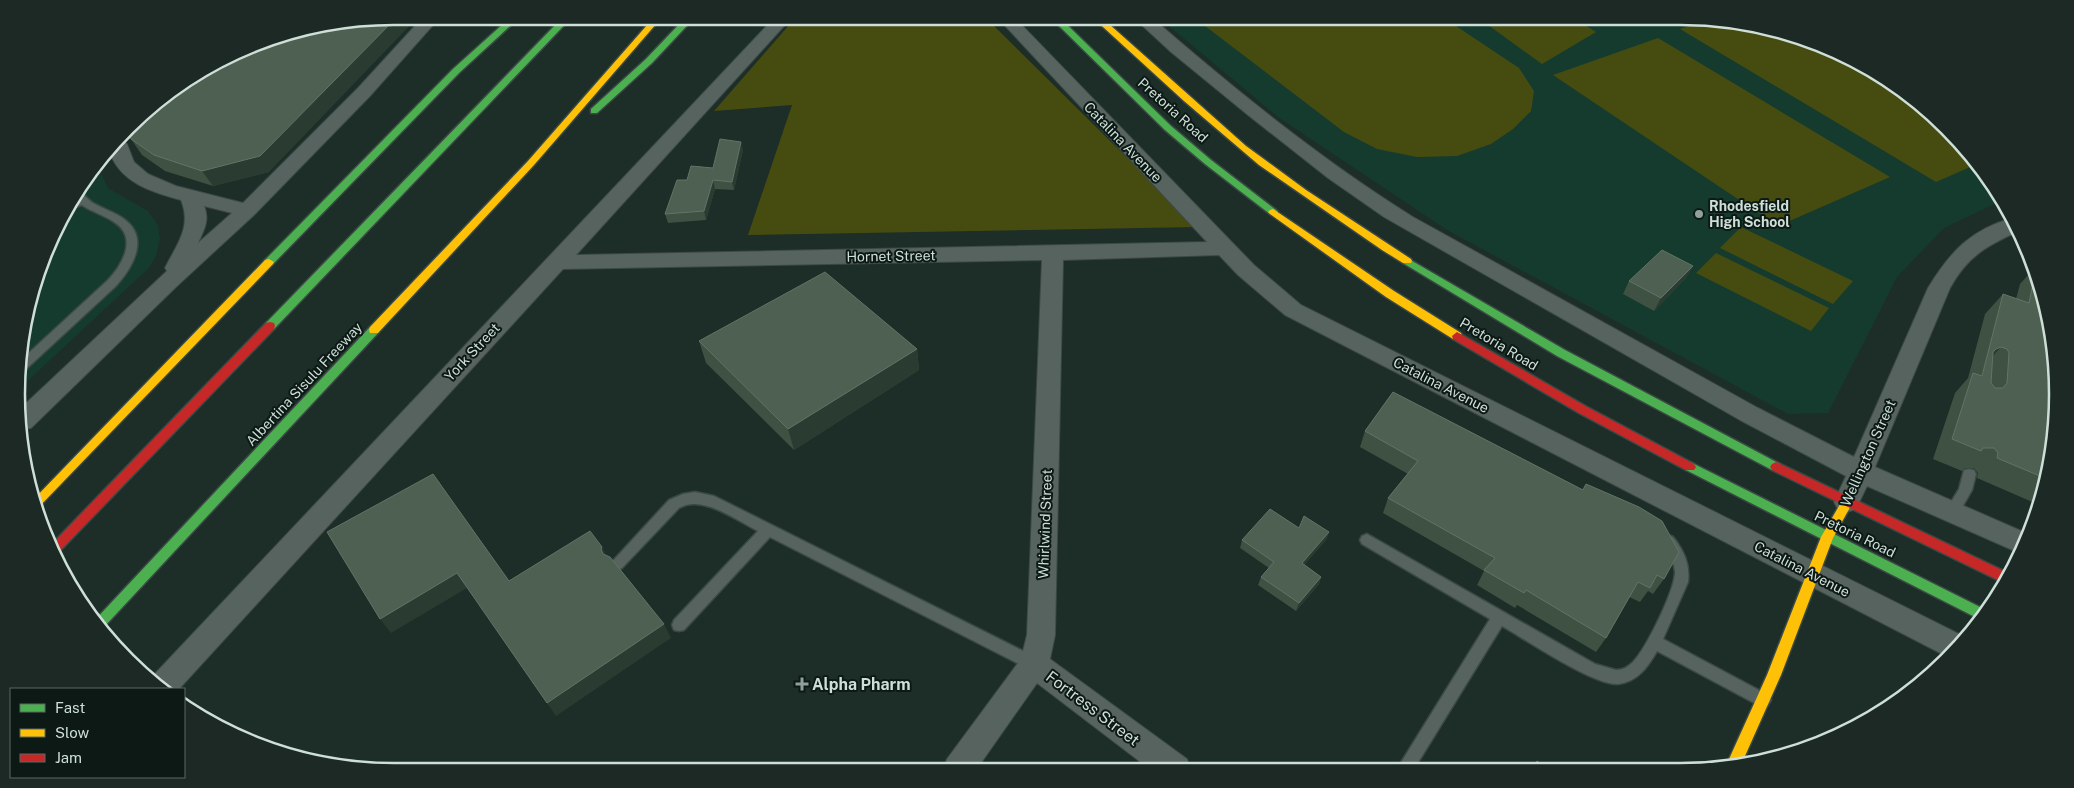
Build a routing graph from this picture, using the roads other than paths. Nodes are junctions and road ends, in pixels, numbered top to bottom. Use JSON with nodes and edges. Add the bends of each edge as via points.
{"nodes":[{"id":1,"x":424,"y":25,"type":"edge"},
{"id":2,"x":507,"y":25,"type":"edge"},
{"id":3,"x":560,"y":25,"type":"edge"},
{"id":4,"x":651,"y":25,"type":"edge"},
{"id":5,"x":683,"y":25,"type":"edge"},
{"id":6,"x":777,"y":25,"type":"edge"},
{"id":7,"x":1012,"y":25,"type":"edge"},
{"id":8,"x":1062,"y":25,"type":"edge"},
{"id":9,"x":1105,"y":25,"type":"edge"},
{"id":10,"x":1150,"y":25,"type":"edge"},
{"id":11,"x":473,"y":39,"type":"dead end"},
{"id":12,"x":456,"y":71,"type":"junction"},
{"id":13,"x":119,"y":149,"type":"edge"},
{"id":14,"x":530,"y":163,"type":"junction"},
{"id":15,"x":188,"y":194,"type":"junction"},
{"id":16,"x":81,"y":199,"type":"edge"},
{"id":17,"x":247,"y":210,"type":"junction"},
{"id":18,"x":2009,"y":227,"type":"edge"},
{"id":19,"x":1225,"y":248,"type":"junction"},
{"id":20,"x":1053,"y":253,"type":"junction"},
{"id":21,"x":556,"y":262,"type":"junction"},
{"id":22,"x":170,"y":280,"type":"junction"},
{"id":23,"x":27,"y":362,"type":"edge"},
{"id":24,"x":26,"y":417,"type":"edge"},
{"id":25,"x":1861,"y":472,"type":"junction"},
{"id":26,"x":1969,"y":474,"type":"edge"},
{"id":27,"x":41,"y":500,"type":"edge"},
{"id":28,"x":1847,"y":502,"type":"junction"},
{"id":29,"x":1952,"y":512,"type":"junction"},
{"id":30,"x":768,"y":530,"type":"junction"},
{"id":31,"x":1659,"y":534,"type":"edge"},
{"id":32,"x":1827,"y":537,"type":"junction"},
{"id":33,"x":1367,"y":540,"type":"dead end"},
{"id":34,"x":2018,"y":541,"type":"edge"},
{"id":35,"x":58,"y":546,"type":"edge"},
{"id":36,"x":617,"y":564,"type":"edge"},
{"id":37,"x":1813,"y":575,"type":"junction"},
{"id":38,"x":2001,"y":576,"type":"edge"},
{"id":39,"x":1978,"y":612,"type":"edge"},
{"id":40,"x":1499,"y":617,"type":"junction"},
{"id":41,"x":102,"y":620,"type":"edge"},
{"id":42,"x":679,"y":625,"type":"dead end"},
{"id":43,"x":1654,"y":642,"type":"junction"},
{"id":44,"x":1951,"y":644,"type":"edge"},
{"id":45,"x":1034,"y":664,"type":"junction"},
{"id":46,"x":165,"y":684,"type":"edge"},
{"id":47,"x":1762,"y":700,"type":"junction"},
{"id":48,"x":1736,"y":759,"type":"edge"},
{"id":49,"x":963,"y":763,"type":"edge"},
{"id":50,"x":1167,"y":763,"type":"edge"},
{"id":51,"x":1409,"y":763,"type":"edge"}],
"edges":[{"from":1,"to":17,"type":"street","via":[[364,92]]},
{"from":2,"to":12,"type":"main road"},
{"from":3,"to":35,"type":"main road"},
{"from":4,"to":14,"type":"main road"},
{"from":5,"to":14,"type":"main road","via":[[618,91]]},
{"from":6,"to":21,"type":"street","name":"York Street"},
{"from":7,"to":19,"type":"street","name":"Catalina Avenue"},
{"from":8,"to":32,"type":"main road","name":"Pretoria Road","via":[[1154,117],[1208,163],[1379,287],[1568,402]]},
{"from":9,"to":28,"type":"main road","name":"Pretoria Road","via":[[1245,149],[1367,236],[1568,359]]},
{"from":10,"to":25,"type":"street","via":[[1258,114],[1406,222],[1749,414]]},
{"from":11,"to":12,"type":"main road"},
{"from":12,"to":27,"type":"main road"},
{"from":13,"to":15,"type":"street","via":[[126,165],[138,177]]},
{"from":14,"to":41,"type":"main road","name":"Albertina Sisulu Freeway"},
{"from":15,"to":17,"type":"street"},
{"from":15,"to":22,"type":"street","via":[[196,212],[196,225]]},
{"from":16,"to":23,"type":"lane","via":[[125,226],[131,234],[132,243],[128,262],[112,284]]},
{"from":17,"to":22,"type":"street"},
{"from":18,"to":25,"type":"street","name":"Wellington Street","via":[[1964,251],[1952,265]]},
{"from":19,"to":20,"type":"street","name":"Hornet Street"},
{"from":19,"to":37,"type":"street","name":"Catalina Avenue","via":[[1264,288],[1293,310]]},
{"from":20,"to":21,"type":"street","name":"Hornet Street"},
{"from":20,"to":45,"type":"street","name":"Whirlwind Street","via":[[1043,608]]},
{"from":21,"to":46,"type":"street","name":"York Street"},
{"from":22,"to":24,"type":"street"},
{"from":25,"to":28,"type":"street","name":"Wellington Street"},
{"from":25,"to":29,"type":"street"},
{"from":26,"to":29,"type":"lane","via":[[1965,490]]},
{"from":28,"to":32,"type":"main road","name":"Wellington Street"},
{"from":28,"to":38,"type":"main road","name":"Pretoria Road"},
{"from":29,"to":34,"type":"street"},
{"from":30,"to":36,"type":"lane","via":[[709,500],[693,496],[674,504]]},
{"from":30,"to":42,"type":"lane"},
{"from":30,"to":45,"type":"lane"},
{"from":31,"to":43,"type":"lane","via":[[1674,547],[1683,572],[1682,582]]},
{"from":32,"to":37,"type":"main road","name":"Wellington Street"},
{"from":32,"to":39,"type":"main road","name":"Pretoria Road"},
{"from":33,"to":40,"type":"lane"},
{"from":37,"to":44,"type":"street","name":"Catalina Avenue"},
{"from":37,"to":47,"type":"main road","name":"Wellington Street"},
{"from":40,"to":43,"type":"lane","via":[[1607,676],[1631,673],[1639,667]]},
{"from":40,"to":51,"type":"lane"},
{"from":43,"to":47,"type":"lane"},
{"from":45,"to":49,"type":"street","name":"Whirlwind Street"},
{"from":45,"to":50,"type":"street","name":"Fortress Street"},
{"from":47,"to":48,"type":"main road","name":"Wellington Street"}]}
